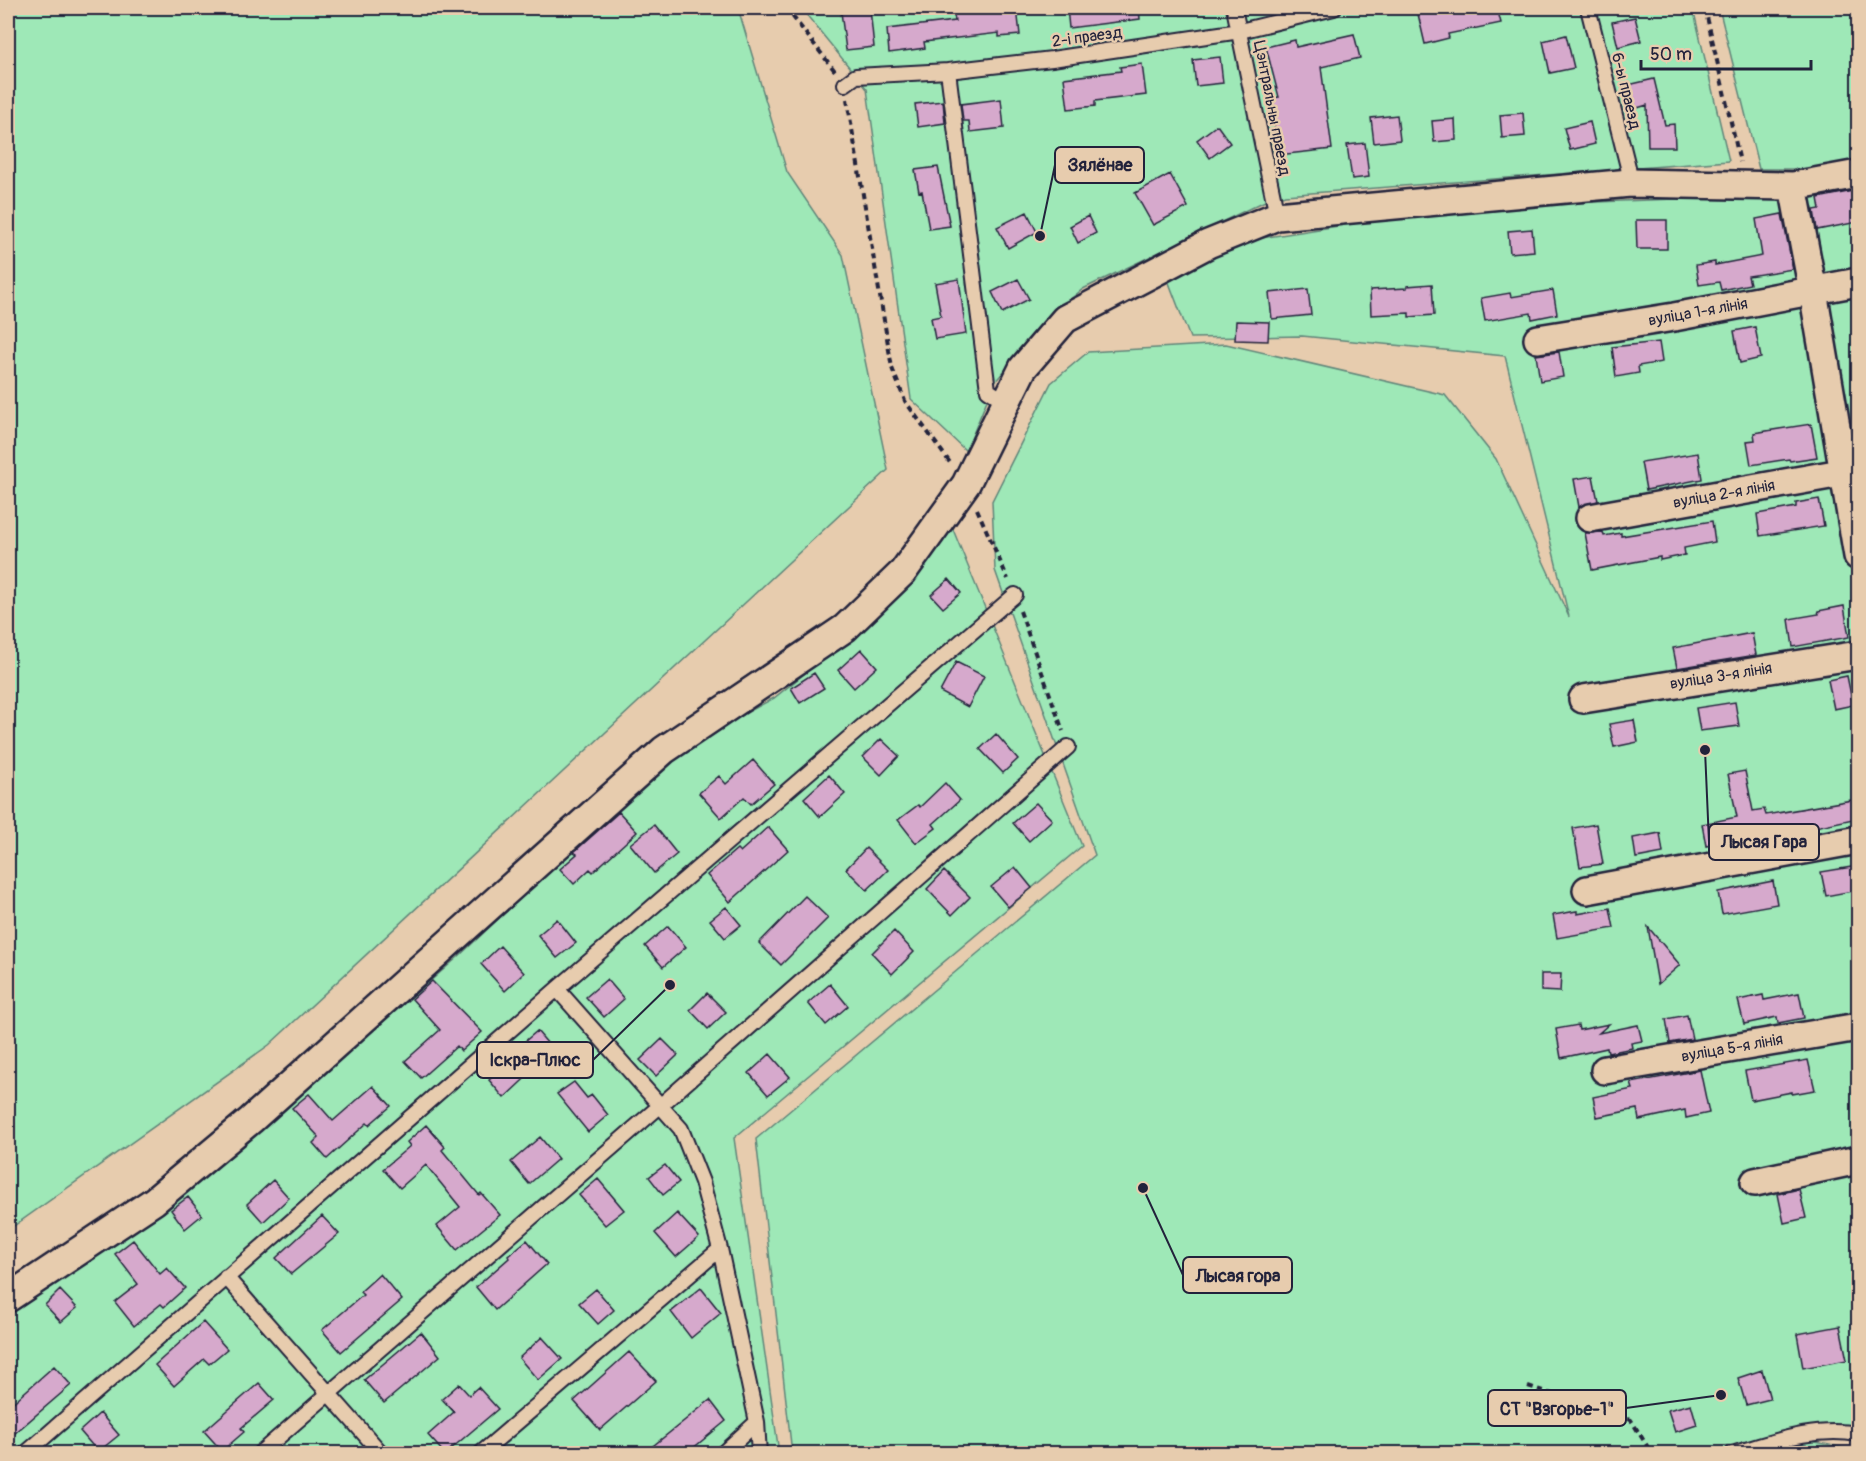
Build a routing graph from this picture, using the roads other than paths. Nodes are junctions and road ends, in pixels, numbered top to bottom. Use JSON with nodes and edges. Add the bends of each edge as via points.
{"nodes":[{"id":1,"x":1234,"y":8,"type":"edge"},
{"id":2,"x":1334,"y":8,"type":"edge"},
{"id":3,"x":1588,"y":8,"type":"edge"},
{"id":4,"x":1240,"y":31,"type":"junction"},
{"id":5,"x":948,"y":71,"type":"junction"},
{"id":6,"x":844,"y":84,"type":"road end"},
{"id":7,"x":1858,"y":174,"type":"edge"},
{"id":8,"x":1630,"y":183,"type":"junction"},
{"id":9,"x":1793,"y":186,"type":"junction"},
{"id":10,"x":1277,"y":216,"type":"junction"},
{"id":11,"x":1858,"y":282,"type":"edge"},
{"id":12,"x":1813,"y":291,"type":"junction"},
{"id":13,"x":1538,"y":339,"type":"dead end"},
{"id":14,"x":1006,"y":402,"type":"junction"},
{"id":15,"x":1851,"y":471,"type":"edge"},
{"id":16,"x":1590,"y":518,"type":"dead end"},
{"id":17,"x":1858,"y":556,"type":"edge"},
{"id":18,"x":1015,"y":595,"type":"dead end"},
{"id":19,"x":1858,"y":655,"type":"edge"},
{"id":20,"x":1583,"y":699,"type":"dead end"},
{"id":21,"x":1068,"y":747,"type":"dead end"},
{"id":22,"x":1858,"y":840,"type":"edge"},
{"id":23,"x":1587,"y":890,"type":"dead end"},
{"id":24,"x":558,"y":989,"type":"junction"},
{"id":25,"x":1858,"y":1027,"type":"edge"},
{"id":26,"x":1605,"y":1070,"type":"dead end"},
{"id":27,"x":661,"y":1105,"type":"junction"},
{"id":28,"x":1858,"y":1160,"type":"edge"},
{"id":29,"x":1755,"y":1182,"type":"dead end"},
{"id":30,"x":720,"y":1249,"type":"junction"},
{"id":31,"x":226,"y":1277,"type":"junction"},
{"id":32,"x":8,"y":1298,"type":"edge"},
{"id":33,"x":328,"y":1392,"type":"junction"},
{"id":34,"x":757,"y":1422,"type":"junction"},
{"id":35,"x":1858,"y":1434,"type":"edge"},
{"id":36,"x":25,"y":1454,"type":"edge"},
{"id":37,"x":259,"y":1454,"type":"edge"},
{"id":38,"x":382,"y":1454,"type":"edge"},
{"id":39,"x":480,"y":1454,"type":"edge"},
{"id":40,"x":722,"y":1454,"type":"edge"},
{"id":41,"x":759,"y":1454,"type":"edge"},
{"id":42,"x":1732,"y":1454,"type":"edge"}],
"edges":[{"from":1,"to":4,"type":"lane","name":"Цэнтральны праезд"},
{"from":2,"to":4,"type":"lane","name":"2-і праезд"},
{"from":3,"to":8,"type":"lane","name":"6-ы праезд"},
{"from":4,"to":5,"type":"lane","name":"2-і праезд"},
{"from":4,"to":10,"type":"lane","name":"Цэнтральны праезд"},
{"from":5,"to":6,"type":"lane","name":"2-і праезд","via":[[856,76]]},
{"from":5,"to":14,"type":"lane","via":[[988,390]]},
{"from":7,"to":9,"type":"street"},
{"from":8,"to":9,"type":"street"},
{"from":8,"to":10,"type":"street"},
{"from":9,"to":12,"type":"street"},
{"from":10,"to":14,"type":"street","via":[[1208,244],[1065,319],[1023,368]]},
{"from":11,"to":12,"type":"street","name":"вуліца 1-я лінія"},
{"from":12,"to":13,"type":"street","name":"вуліца 1-я лінія"},
{"from":12,"to":15,"type":"street"},
{"from":14,"to":32,"type":"street","via":[[966,484],[903,572],[845,628],[664,750],[251,1120],[154,1201]]},
{"from":15,"to":16,"type":"street","name":"вуліца 2-я лінія"},
{"from":15,"to":17,"type":"street"},
{"from":18,"to":24,"type":"lane"},
{"from":19,"to":20,"type":"street","name":"вуліца 3-я лінія"},
{"from":21,"to":27,"type":"lane"},
{"from":22,"to":23,"type":"street"},
{"from":24,"to":27,"type":"lane"},
{"from":24,"to":31,"type":"lane"},
{"from":25,"to":26,"type":"street","name":"вуліца 5-я лінія"},
{"from":27,"to":30,"type":"lane","via":[[681,1129],[702,1182]]},
{"from":27,"to":33,"type":"lane"},
{"from":28,"to":29,"type":"street"},
{"from":30,"to":34,"type":"lane"},
{"from":30,"to":39,"type":"lane"},
{"from":31,"to":33,"type":"lane"},
{"from":31,"to":36,"type":"lane"},
{"from":33,"to":37,"type":"lane"},
{"from":33,"to":38,"type":"lane"},
{"from":34,"to":40,"type":"lane"},
{"from":34,"to":41,"type":"lane"},
{"from":35,"to":42,"type":"lane","via":[[1819,1431]]}]}
